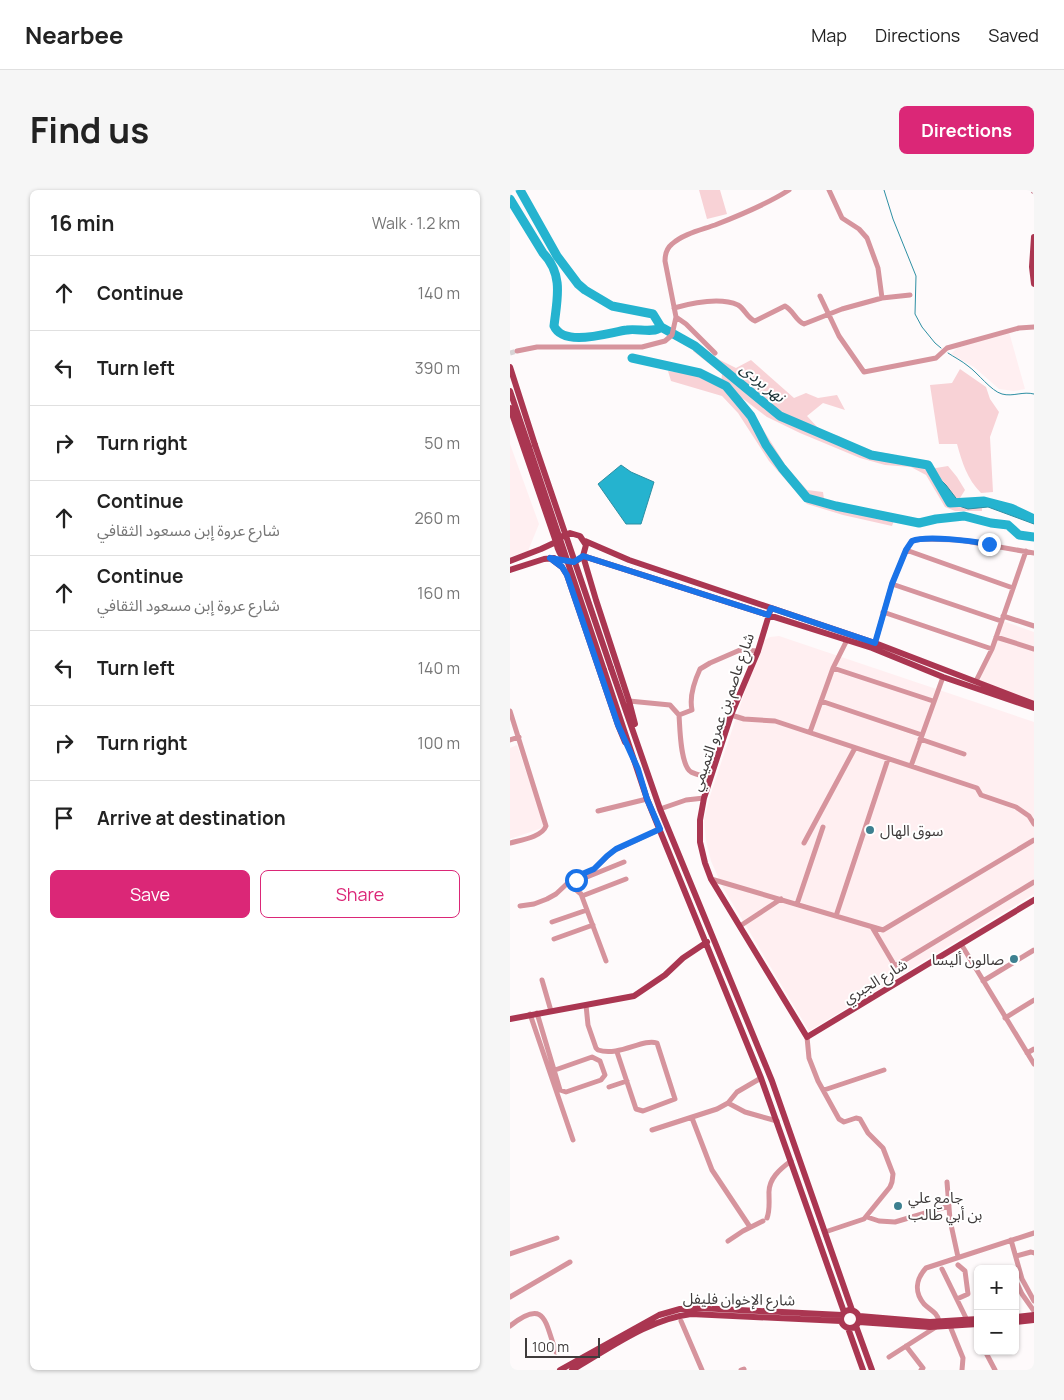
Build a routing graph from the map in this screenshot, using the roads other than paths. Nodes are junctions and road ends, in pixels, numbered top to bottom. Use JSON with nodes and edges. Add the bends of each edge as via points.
{"nodes":[{"id":1,"x":789,"y":190,"type":"edge"},
{"id":2,"x":829,"y":190,"type":"edge"},
{"id":3,"x":1034,"y":236,"type":"edge"},
{"id":4,"x":1034,"y":241,"type":"edge"},
{"id":5,"x":1034,"y":284,"type":"edge"},
{"id":6,"x":910,"y":295,"type":"dead end"},
{"id":7,"x":820,"y":296,"type":"dead end"},
{"id":8,"x":882,"y":298,"type":"junction"},
{"id":9,"x":674,"y":308,"type":"junction"},
{"id":10,"x":828,"y":315,"type":"junction"},
{"id":11,"x":676,"y":320,"type":"junction"},
{"id":12,"x":1034,"y":326,"type":"edge"},
{"id":13,"x":517,"y":351,"type":"tunnel mouth"},
{"id":14,"x":715,"y":353,"type":"dead end"},
{"id":15,"x":510,"y":367,"type":"edge"},
{"id":16,"x":510,"y":391,"type":"edge"},
{"id":17,"x":510,"y":408,"type":"edge"},
{"id":18,"x":532,"y":446,"type":"junction"},
{"id":19,"x":556,"y":542,"type":"junction"},
{"id":20,"x":585,"y":542,"type":"junction"},
{"id":21,"x":906,"y":550,"type":"junction"},
{"id":22,"x":1026,"y":551,"type":"junction"},
{"id":23,"x":1034,"y":553,"type":"edge"},
{"id":24,"x":583,"y":556,"type":"junction"},
{"id":25,"x":550,"y":558,"type":"junction"},
{"id":26,"x":564,"y":560,"type":"junction"},
{"id":27,"x":598,"y":560,"type":"junction"},
{"id":28,"x":510,"y":561,"type":"edge"},
{"id":29,"x":510,"y":570,"type":"edge"},
{"id":30,"x":589,"y":575,"type":"junction"},
{"id":31,"x":892,"y":584,"type":"junction"},
{"id":32,"x":1013,"y":588,"type":"junction"},
{"id":33,"x":771,"y":608,"type":"junction"},
{"id":34,"x":883,"y":612,"type":"junction"},
{"id":35,"x":768,"y":615,"type":"junction"},
{"id":36,"x":1002,"y":618,"type":"junction"},
{"id":37,"x":1034,"y":626,"type":"edge"},
{"id":38,"x":996,"y":637,"type":"junction"},
{"id":39,"x":847,"y":640,"type":"junction"},
{"id":40,"x":875,"y":643,"type":"junction"},
{"id":41,"x":992,"y":649,"type":"junction"},
{"id":42,"x":1034,"y":649,"type":"edge"},
{"id":43,"x":758,"y":651,"type":"junction"},
{"id":44,"x":833,"y":668,"type":"junction"},
{"id":45,"x":943,"y":677,"type":"junction"},
{"id":46,"x":976,"y":681,"type":"junction"},
{"id":47,"x":629,"y":701,"type":"junction"},
{"id":48,"x":821,"y":701,"type":"junction"},
{"id":49,"x":933,"y":701,"type":"junction"},
{"id":50,"x":1034,"y":704,"type":"edge"},
{"id":51,"x":1034,"y":708,"type":"edge"},
{"id":52,"x":510,"y":711,"type":"edge"},
{"id":53,"x":679,"y":715,"type":"junction"},
{"id":54,"x":731,"y":715,"type":"junction"},
{"id":55,"x":810,"y":732,"type":"junction"},
{"id":56,"x":519,"y":737,"type":"junction"},
{"id":57,"x":921,"y":737,"type":"junction"},
{"id":58,"x":510,"y":740,"type":"edge"},
{"id":59,"x":855,"y":748,"type":"junction"},
{"id":60,"x":641,"y":751,"type":"junction"},
{"id":61,"x":964,"y":754,"type":"dead end"},
{"id":62,"x":888,"y":759,"type":"junction"},
{"id":63,"x":911,"y":766,"type":"junction"},
{"id":64,"x":638,"y":769,"type":"junction"},
{"id":65,"x":710,"y":778,"type":"junction"},
{"id":66,"x":704,"y":798,"type":"junction"},
{"id":67,"x":647,"y":799,"type":"junction"},
{"id":68,"x":660,"y":809,"type":"junction"},
{"id":69,"x":598,"y":811,"type":"dead end"},
{"id":70,"x":1034,"y":824,"type":"edge"},
{"id":71,"x":823,"y":827,"type":"dead end"},
{"id":72,"x":660,"y":829,"type":"junction"},
{"id":73,"x":1034,"y":840,"type":"edge"},
{"id":74,"x":510,"y":843,"type":"edge"},
{"id":75,"x":804,"y":843,"type":"dead end"},
{"id":76,"x":624,"y":862,"type":"dead end"},
{"id":77,"x":576,"y":879,"type":"junction"},
{"id":78,"x":626,"y":879,"type":"dead end"},
{"id":79,"x":711,"y":879,"type":"junction"},
{"id":80,"x":1034,"y":882,"type":"edge"},
{"id":81,"x":582,"y":896,"type":"junction"},
{"id":82,"x":781,"y":899,"type":"junction"},
{"id":83,"x":1033,"y":902,"type":"edge"},
{"id":84,"x":797,"y":904,"type":"junction"},
{"id":85,"x":520,"y":906,"type":"dead end"},
{"id":86,"x":587,"y":910,"type":"junction"},
{"id":87,"x":836,"y":916,"type":"junction"},
{"id":88,"x":552,"y":922,"type":"dead end"},
{"id":89,"x":593,"y":925,"type":"junction"},
{"id":90,"x":740,"y":926,"type":"junction"},
{"id":91,"x":872,"y":927,"type":"junction"},
{"id":92,"x":554,"y":939,"type":"dead end"},
{"id":93,"x":706,"y":942,"type":"junction"},
{"id":94,"x":961,"y":944,"type":"junction"},
{"id":95,"x":1034,"y":950,"type":"edge"},
{"id":96,"x":606,"y":961,"type":"dead end"},
{"id":97,"x":542,"y":980,"type":"dead end"},
{"id":98,"x":983,"y":981,"type":"junction"},
{"id":99,"x":1034,"y":1000,"type":"edge"},
{"id":100,"x":586,"y":1005,"type":"junction"},
{"id":101,"x":551,"y":1011,"type":"junction"},
{"id":102,"x":533,"y":1013,"type":"junction"},
{"id":103,"x":1005,"y":1018,"type":"junction"},
{"id":104,"x":510,"y":1019,"type":"edge"},
{"id":105,"x":807,"y":1037,"type":"junction"},
{"id":106,"x":1034,"y":1049,"type":"edge"},
{"id":107,"x":617,"y":1052,"type":"junction"},
{"id":108,"x":1027,"y":1053,"type":"junction"},
{"id":109,"x":1034,"y":1064,"type":"edge"},
{"id":110,"x":555,"y":1070,"type":"junction"},
{"id":111,"x":884,"y":1070,"type":"dead end"},
{"id":112,"x":761,"y":1078,"type":"junction"},
{"id":113,"x":627,"y":1082,"type":"junction"},
{"id":114,"x":609,"y":1087,"type":"dead end"},
{"id":115,"x":824,"y":1090,"type":"junction"},
{"id":116,"x":728,"y":1103,"type":"junction"},
{"id":117,"x":692,"y":1118,"type":"junction"},
{"id":118,"x":777,"y":1121,"type":"junction"},
{"id":119,"x":652,"y":1130,"type":"dead end"},
{"id":120,"x":573,"y":1140,"type":"dead end"},
{"id":121,"x":791,"y":1161,"type":"junction"},
{"id":122,"x":948,"y":1182,"type":"dead end"},
{"id":123,"x":949,"y":1206,"type":"junction"},
{"id":124,"x":867,"y":1217,"type":"junction"},
{"id":125,"x":750,"y":1227,"type":"junction"},
{"id":126,"x":825,"y":1232,"type":"junction"},
{"id":127,"x":1034,"y":1233,"type":"edge"},
{"id":128,"x":558,"y":1238,"type":"dead end"},
{"id":129,"x":1011,"y":1240,"type":"junction"},
{"id":130,"x":728,"y":1241,"type":"dead end"},
{"id":131,"x":1034,"y":1253,"type":"edge"},
{"id":132,"x":510,"y":1254,"type":"edge"},
{"id":133,"x":1016,"y":1256,"type":"junction"},
{"id":134,"x":958,"y":1257,"type":"junction"},
{"id":135,"x":570,"y":1262,"type":"dead end"},
{"id":136,"x":958,"y":1265,"type":"dead end"},
{"id":137,"x":942,"y":1269,"type":"dead end"},
{"id":138,"x":1019,"y":1288,"type":"edge"},
{"id":139,"x":510,"y":1297,"type":"edge"},
{"id":140,"x":957,"y":1299,"type":"junction"},
{"id":141,"x":1034,"y":1301,"type":"edge"},
{"id":142,"x":852,"y":1310,"type":"junction"},
{"id":143,"x":1034,"y":1313,"type":"edge"},
{"id":144,"x":842,"y":1316,"type":"junction"},
{"id":145,"x":974,"y":1319,"type":"edge"},
{"id":146,"x":1019,"y":1319,"type":"edge"},
{"id":147,"x":1019,"y":1319,"type":"edge"},
{"id":148,"x":967,"y":1320,"type":"junction"},
{"id":149,"x":1034,"y":1320,"type":"edge"},
{"id":150,"x":681,"y":1321,"type":"dead end"},
{"id":151,"x":858,"y":1321,"type":"junction"},
{"id":152,"x":938,"y":1324,"type":"junction"},
{"id":153,"x":974,"y":1324,"type":"edge"},
{"id":154,"x":510,"y":1326,"type":"edge"},
{"id":155,"x":950,"y":1326,"type":"junction"},
{"id":156,"x":848,"y":1328,"type":"junction"},
{"id":157,"x":906,"y":1346,"type":"junction"},
{"id":158,"x":556,"y":1352,"type":"dead end"},
{"id":159,"x":597,"y":1353,"type":"junction"},
{"id":160,"x":987,"y":1355,"type":"edge"},
{"id":161,"x":889,"y":1357,"type":"dead end"},
{"id":162,"x":560,"y":1370,"type":"edge"},
{"id":163,"x":572,"y":1370,"type":"edge"},
{"id":164,"x":702,"y":1370,"type":"edge"},
{"id":165,"x":863,"y":1370,"type":"edge"},
{"id":166,"x":872,"y":1370,"type":"edge"},
{"id":167,"x":921,"y":1370,"type":"edge"},
{"id":168,"x":962,"y":1370,"type":"edge"},
{"id":169,"x":995,"y":1370,"type":"edge"}],
"edges":[{"from":1,"to":9,"type":"street","via":[[672,244],[665,261]]},
{"from":2,"to":8,"type":"street","via":[[842,218],[867,238],[878,268]]},
{"from":3,"to":4,"type":"main road"},
{"from":4,"to":5,"type":"main road"},
{"from":6,"to":8,"type":"street"},
{"from":7,"to":10,"type":"street"},
{"from":8,"to":10,"type":"street"},
{"from":9,"to":10,"type":"street","via":[[702,302],[735,304],[755,321],[785,306],[804,324]]},
{"from":9,"to":11,"type":"street"},
{"from":10,"to":12,"type":"street","via":[[864,372],[936,358],[947,348]]},
{"from":11,"to":13,"type":"street","via":[[672,335],[665,341],[642,347],[537,347]]},
{"from":11,"to":14,"type":"street","via":[[686,324]]},
{"from":15,"to":18,"type":"main road"},
{"from":16,"to":18,"type":"main road"},
{"from":17,"to":19,"type":"main road"},
{"from":18,"to":60,"type":"main road","bridge":true},
{"from":18,"to":64,"type":"main road","bridge":true},
{"from":19,"to":20,"type":"main road","via":[[570,533],[580,536]]},
{"from":19,"to":26,"type":"main road","via":[[558,553]]},
{"from":19,"to":28,"type":"main road"},
{"from":20,"to":24,"type":"main road"},
{"from":20,"to":33,"type":"main road"},
{"from":21,"to":22,"type":"street","via":[[912,541],[921,539],[960,540]]},
{"from":21,"to":31,"type":"street"},
{"from":21,"to":32,"type":"street"},
{"from":22,"to":23,"type":"street"},
{"from":22,"to":32,"type":"street"},
{"from":24,"to":26,"type":"main road","via":[[574,562]]},
{"from":24,"to":27,"type":"main road"},
{"from":24,"to":30,"type":"main road"},
{"from":25,"to":26,"type":"main road"},
{"from":25,"to":29,"type":"main road"},
{"from":25,"to":64,"type":"main road","via":[[567,575],[618,725]]},
{"from":27,"to":30,"type":"main road"},
{"from":27,"to":35,"type":"main road"},
{"from":30,"to":47,"type":"main road"},
{"from":31,"to":34,"type":"street"},
{"from":31,"to":36,"type":"street"},
{"from":32,"to":36,"type":"street"},
{"from":33,"to":35,"type":"main road","name":"شارع عاصم بن عمرو التميمي"},
{"from":33,"to":40,"type":"main road"},
{"from":34,"to":40,"type":"street"},
{"from":34,"to":41,"type":"street"},
{"from":35,"to":39,"type":"main road"},
{"from":35,"to":43,"type":"main road","name":"شارع عاصم بن عمرو التميمي"},
{"from":36,"to":37,"type":"street"},
{"from":36,"to":38,"type":"street"},
{"from":38,"to":41,"type":"street"},
{"from":38,"to":42,"type":"street"},
{"from":39,"to":44,"type":"street"},
{"from":39,"to":45,"type":"main road"},
{"from":40,"to":46,"type":"main road"},
{"from":41,"to":46,"type":"street"},
{"from":43,"to":53,"type":"street","via":[[740,650],[700,669],[691,694],[692,710]]},
{"from":43,"to":54,"type":"main road","name":"شارع عاصم بن عمرو التميمي"},
{"from":44,"to":48,"type":"street"},
{"from":44,"to":49,"type":"street"},
{"from":45,"to":49,"type":"street"},
{"from":45,"to":51,"type":"main road"},
{"from":46,"to":50,"type":"main road"},
{"from":47,"to":53,"type":"street","via":[[670,705]]},
{"from":47,"to":60,"type":"main road"},
{"from":48,"to":55,"type":"street"},
{"from":48,"to":57,"type":"street"},
{"from":49,"to":57,"type":"street"},
{"from":52,"to":56,"type":"street"},
{"from":53,"to":65,"type":"street","via":[[680,741],[688,769]]},
{"from":54,"to":55,"type":"street","via":[[775,721]]},
{"from":54,"to":65,"type":"main road","name":"شارع عاصم بن عمرو التميمي"},
{"from":55,"to":59,"type":"street"},
{"from":56,"to":58,"type":"street"},
{"from":56,"to":74,"type":"street","via":[[546,826],[540,833]]},
{"from":57,"to":61,"type":"street"},
{"from":57,"to":63,"type":"street"},
{"from":59,"to":62,"type":"street"},
{"from":59,"to":75,"type":"street"},
{"from":60,"to":68,"type":"main road"},
{"from":62,"to":63,"type":"street"},
{"from":62,"to":87,"type":"street"},
{"from":63,"to":70,"type":"street","via":[[977,788],[981,795],[1016,807]]},
{"from":64,"to":67,"type":"main road"},
{"from":65,"to":66,"type":"main road","name":"شارع عاصم بن عمرو التميمي"},
{"from":66,"to":68,"type":"street"},
{"from":66,"to":79,"type":"main road","name":"شارع عاصم بن عمرو التميمي","via":[[700,842]]},
{"from":67,"to":69,"type":"street"},
{"from":67,"to":72,"type":"main road"},
{"from":68,"to":126,"type":"main road","via":[[772,1081]]},
{"from":71,"to":84,"type":"street"},
{"from":72,"to":77,"type":"street","via":[[616,849],[594,869]]},
{"from":72,"to":93,"type":"main road"},
{"from":73,"to":91,"type":"street","via":[[883,930]]},
{"from":76,"to":77,"type":"street"},
{"from":77,"to":81,"type":"street","via":[[575,889]]},
{"from":77,"to":85,"type":"street","via":[[547,899]]},
{"from":78,"to":81,"type":"street"},
{"from":79,"to":82,"type":"street"},
{"from":79,"to":90,"type":"main road","name":"شارع عاصم بن عمرو التميمي"},
{"from":80,"to":91,"type":"street","via":[[895,966]]},
{"from":81,"to":86,"type":"street"},
{"from":82,"to":84,"type":"street"},
{"from":82,"to":90,"type":"street"},
{"from":83,"to":94,"type":"main road","name":"شارع الجبري"},
{"from":84,"to":87,"type":"street"},
{"from":86,"to":88,"type":"street"},
{"from":86,"to":89,"type":"street"},
{"from":87,"to":91,"type":"street"},
{"from":89,"to":92,"type":"street"},
{"from":89,"to":96,"type":"street"},
{"from":90,"to":105,"type":"main road","name":"شارع عاصم بن عمرو التميمي"},
{"from":93,"to":100,"type":"main road","via":[[634,996]]},
{"from":93,"to":112,"type":"main road"},
{"from":94,"to":98,"type":"street"},
{"from":94,"to":105,"type":"main road","name":"شارع الجبري"},
{"from":95,"to":98,"type":"street"},
{"from":97,"to":101,"type":"street"},
{"from":98,"to":103,"type":"street"},
{"from":99,"to":103,"type":"street"},
{"from":100,"to":101,"type":"main road"},
{"from":100,"to":107,"type":"street","via":[[588,1025],[596,1048],[602,1052]]},
{"from":101,"to":102,"type":"main road"},
{"from":102,"to":104,"type":"main road"},
{"from":102,"to":110,"type":"street"},
{"from":102,"to":120,"type":"street"},
{"from":103,"to":108,"type":"street"},
{"from":105,"to":115,"type":"street","via":[[809,1058]]},
{"from":106,"to":108,"type":"street"},
{"from":107,"to":113,"type":"street"},
{"from":107,"to":113,"type":"street","via":[[650,1042],[657,1043],[675,1099],[639,1111],[634,1106]]},
{"from":108,"to":109,"type":"street"},
{"from":110,"to":110,"type":"street","via":[[563,1092],[601,1080],[604,1075],[600,1061],[592,1058]]},
{"from":111,"to":115,"type":"street"},
{"from":112,"to":116,"type":"street","via":[[737,1092]]},
{"from":112,"to":118,"type":"main road"},
{"from":113,"to":114,"type":"street"},
{"from":115,"to":124,"type":"street","via":[[840,1121],[860,1119],[883,1148],[893,1174],[890,1187]]},
{"from":116,"to":117,"type":"street"},
{"from":116,"to":118,"type":"street","via":[[745,1112]]},
{"from":117,"to":119,"type":"street"},
{"from":117,"to":125,"type":"street","via":[[712,1170]]},
{"from":118,"to":121,"type":"main road"},
{"from":121,"to":125,"type":"street","via":[[776,1173],[771,1182],[770,1208],[765,1220]]},
{"from":121,"to":144,"type":"main road"},
{"from":122,"to":123,"type":"street"},
{"from":123,"to":124,"type":"street","via":[[895,1222]]},
{"from":123,"to":134,"type":"street"},
{"from":124,"to":126,"type":"street"},
{"from":125,"to":130,"type":"street"},
{"from":126,"to":142,"type":"main road"},
{"from":127,"to":129,"type":"street"},
{"from":128,"to":132,"type":"street"},
{"from":129,"to":133,"type":"street"},
{"from":129,"to":134,"type":"street"},
{"from":131,"to":133,"type":"street"},
{"from":133,"to":141,"type":"street","via":[[1022,1280]]},
{"from":134,"to":152,"type":"street","via":[[926,1268],[917,1282],[921,1299],[934,1312]]},
{"from":135,"to":139,"type":"street"},
{"from":136,"to":140,"type":"street","via":[[965,1271],[968,1294]]},
{"from":137,"to":140,"type":"street"},
{"from":138,"to":143,"type":"street"},
{"from":140,"to":148,"type":"street"},
{"from":142,"to":144,"type":"main road","name":"شارع الإخوان فليفل"},
{"from":142,"to":151,"type":"main road"},
{"from":143,"to":146,"type":"main road"},
{"from":144,"to":156,"type":"main road","via":[[844,1326]]},
{"from":144,"to":159,"type":"main road","name":"شارع الإخوان فليفل","via":[[674,1310]]},
{"from":145,"to":148,"type":"main road"},
{"from":147,"to":149,"type":"main road"},
{"from":148,"to":152,"type":"main road"},
{"from":150,"to":164,"type":"street"},
{"from":151,"to":152,"type":"main road"},
{"from":151,"to":156,"type":"main road"},
{"from":151,"to":166,"type":"main road"},
{"from":152,"to":155,"type":"main road"},
{"from":152,"to":157,"type":"street"},
{"from":153,"to":155,"type":"main road"},
{"from":154,"to":158,"type":"street","via":[[528,1315],[542,1315]]},
{"from":155,"to":168,"type":"street","via":[[963,1358]]},
{"from":156,"to":165,"type":"main road"},
{"from":157,"to":161,"type":"street"},
{"from":157,"to":167,"type":"street"},
{"from":159,"to":162,"type":"main road","name":"شارع الإخوان فليفل"},
{"from":159,"to":163,"type":"main road","name":"شارع الإخوان فليفل"},
{"from":160,"to":169,"type":"street"}]}
